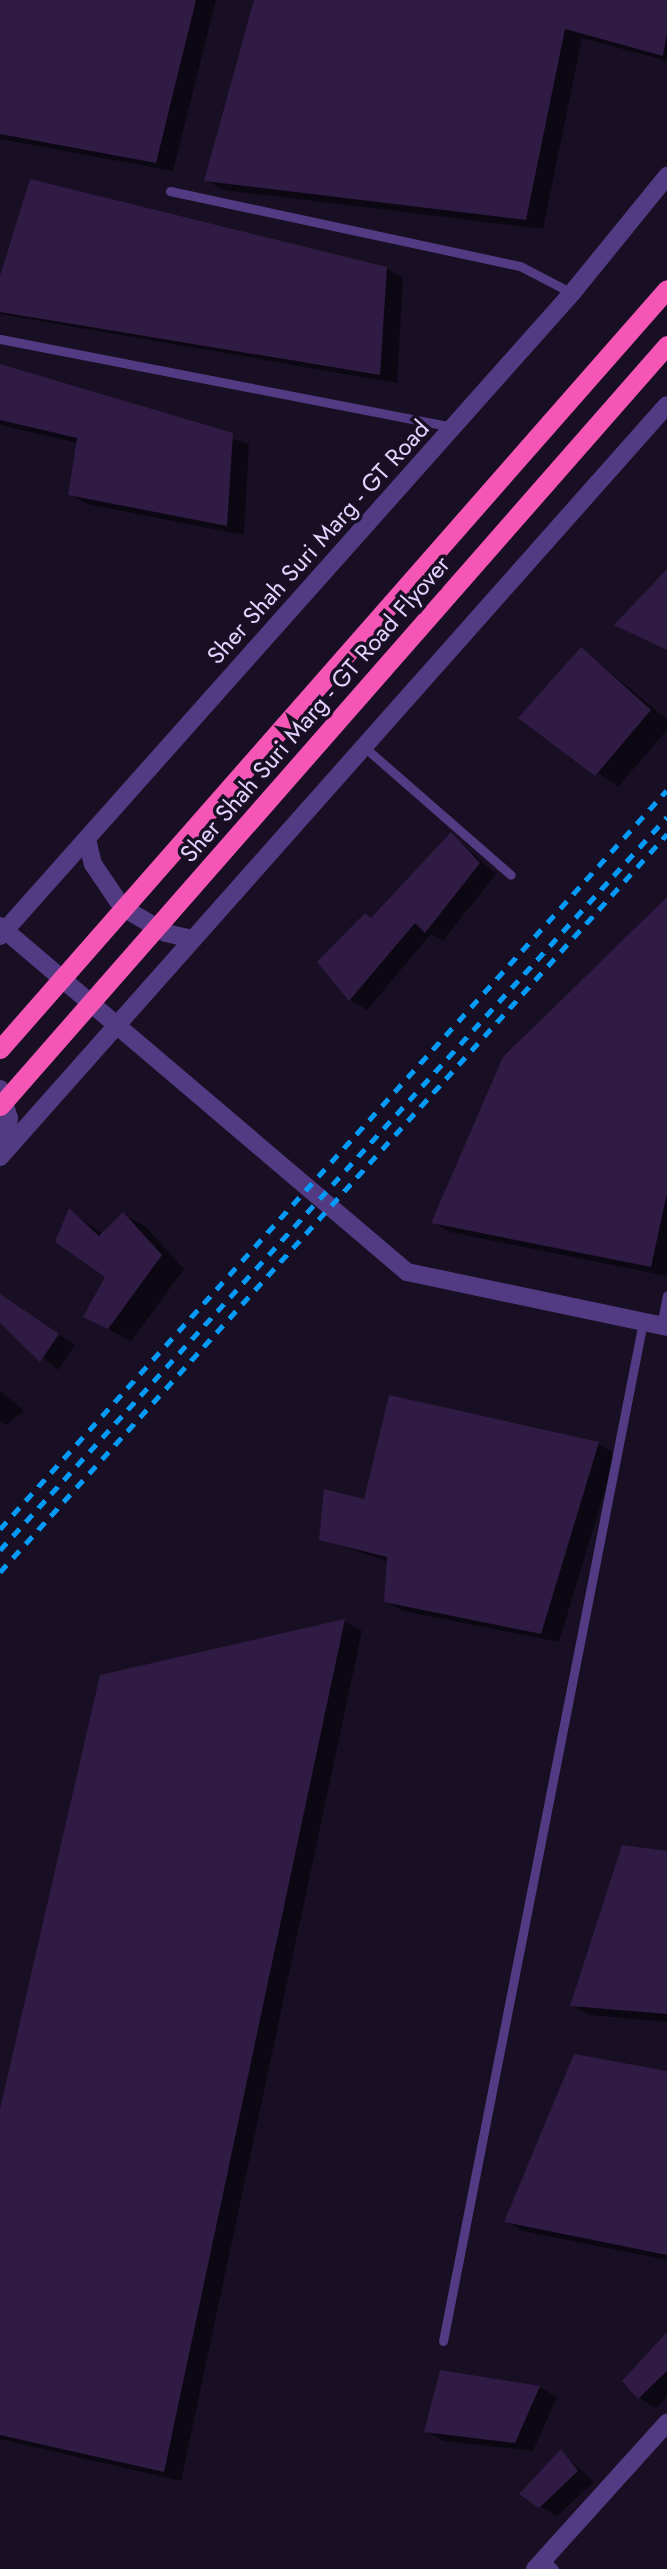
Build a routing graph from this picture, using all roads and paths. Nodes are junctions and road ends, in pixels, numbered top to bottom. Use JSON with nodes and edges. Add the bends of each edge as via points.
{"nodes":[{"id":1,"x":667,"y":176,"type":"edge"},
{"id":2,"x":170,"y":191,"type":"dead end"},
{"id":3,"x":667,"y":289,"type":"edge"},
{"id":4,"x":572,"y":293,"type":"junction"},
{"id":5,"x":0,"y":339,"type":"edge"},
{"id":6,"x":667,"y":345,"type":"edge"},
{"id":7,"x":667,"y":405,"type":"edge"},
{"id":8,"x":454,"y":427,"type":"junction"},
{"id":9,"x":363,"y":746,"type":"junction"},
{"id":10,"x":87,"y":839,"type":"junction"},
{"id":11,"x":510,"y":875,"type":"dead end"},
{"id":12,"x":2,"y":931,"type":"edge"},
{"id":13,"x":191,"y":939,"type":"junction"},
{"id":14,"x":114,"y":1025,"type":"junction"},
{"id":15,"x":0,"y":1049,"type":"edge"},
{"id":16,"x":0,"y":1089,"type":"edge"},
{"id":17,"x":0,"y":1106,"type":"edge"},
{"id":18,"x":3,"y":1153,"type":"edge"},
{"id":19,"x":667,"y":1296,"type":"edge"},
{"id":20,"x":657,"y":1325,"type":"edge"},
{"id":21,"x":443,"y":2341,"type":"dead end"},
{"id":22,"x":667,"y":2423,"type":"edge"},
{"id":23,"x":545,"y":2566,"type":"edge"}],
"edges":[{"from":1,"to":4,"type":"street","name":"Sher Shah Suri Marg - GT Road"},
{"from":2,"to":4,"type":"lane","via":[[520,266]]},
{"from":3,"to":15,"type":"highway","name":"Sher Shah Suri Marg - GT Road Flyover","bridge":true},
{"from":4,"to":8,"type":"street","name":"Sher Shah Suri Marg - GT Road"},
{"from":5,"to":8,"type":"lane"},
{"from":6,"to":17,"type":"highway","name":"Sher Shah Suri Marg - GT Road Flyover","bridge":true},
{"from":7,"to":9,"type":"street"},
{"from":8,"to":10,"type":"street","name":"Sher Shah Suri Marg - GT Road"},
{"from":9,"to":11,"type":"lane"},
{"from":9,"to":13,"type":"street"},
{"from":10,"to":12,"type":"street","name":"Sher Shah Suri Marg - GT Road"},
{"from":10,"to":13,"type":"street","via":[[105,887],[122,907],[166,933]]},
{"from":12,"to":14,"type":"street"},
{"from":13,"to":14,"type":"street"},
{"from":14,"to":18,"type":"street"},
{"from":14,"to":20,"type":"street","via":[[407,1272]]},
{"from":16,"to":18,"type":"street","via":[[9,1118]]},
{"from":19,"to":20,"type":"lane"},
{"from":20,"to":21,"type":"lane"},
{"from":22,"to":23,"type":"street"}]}
